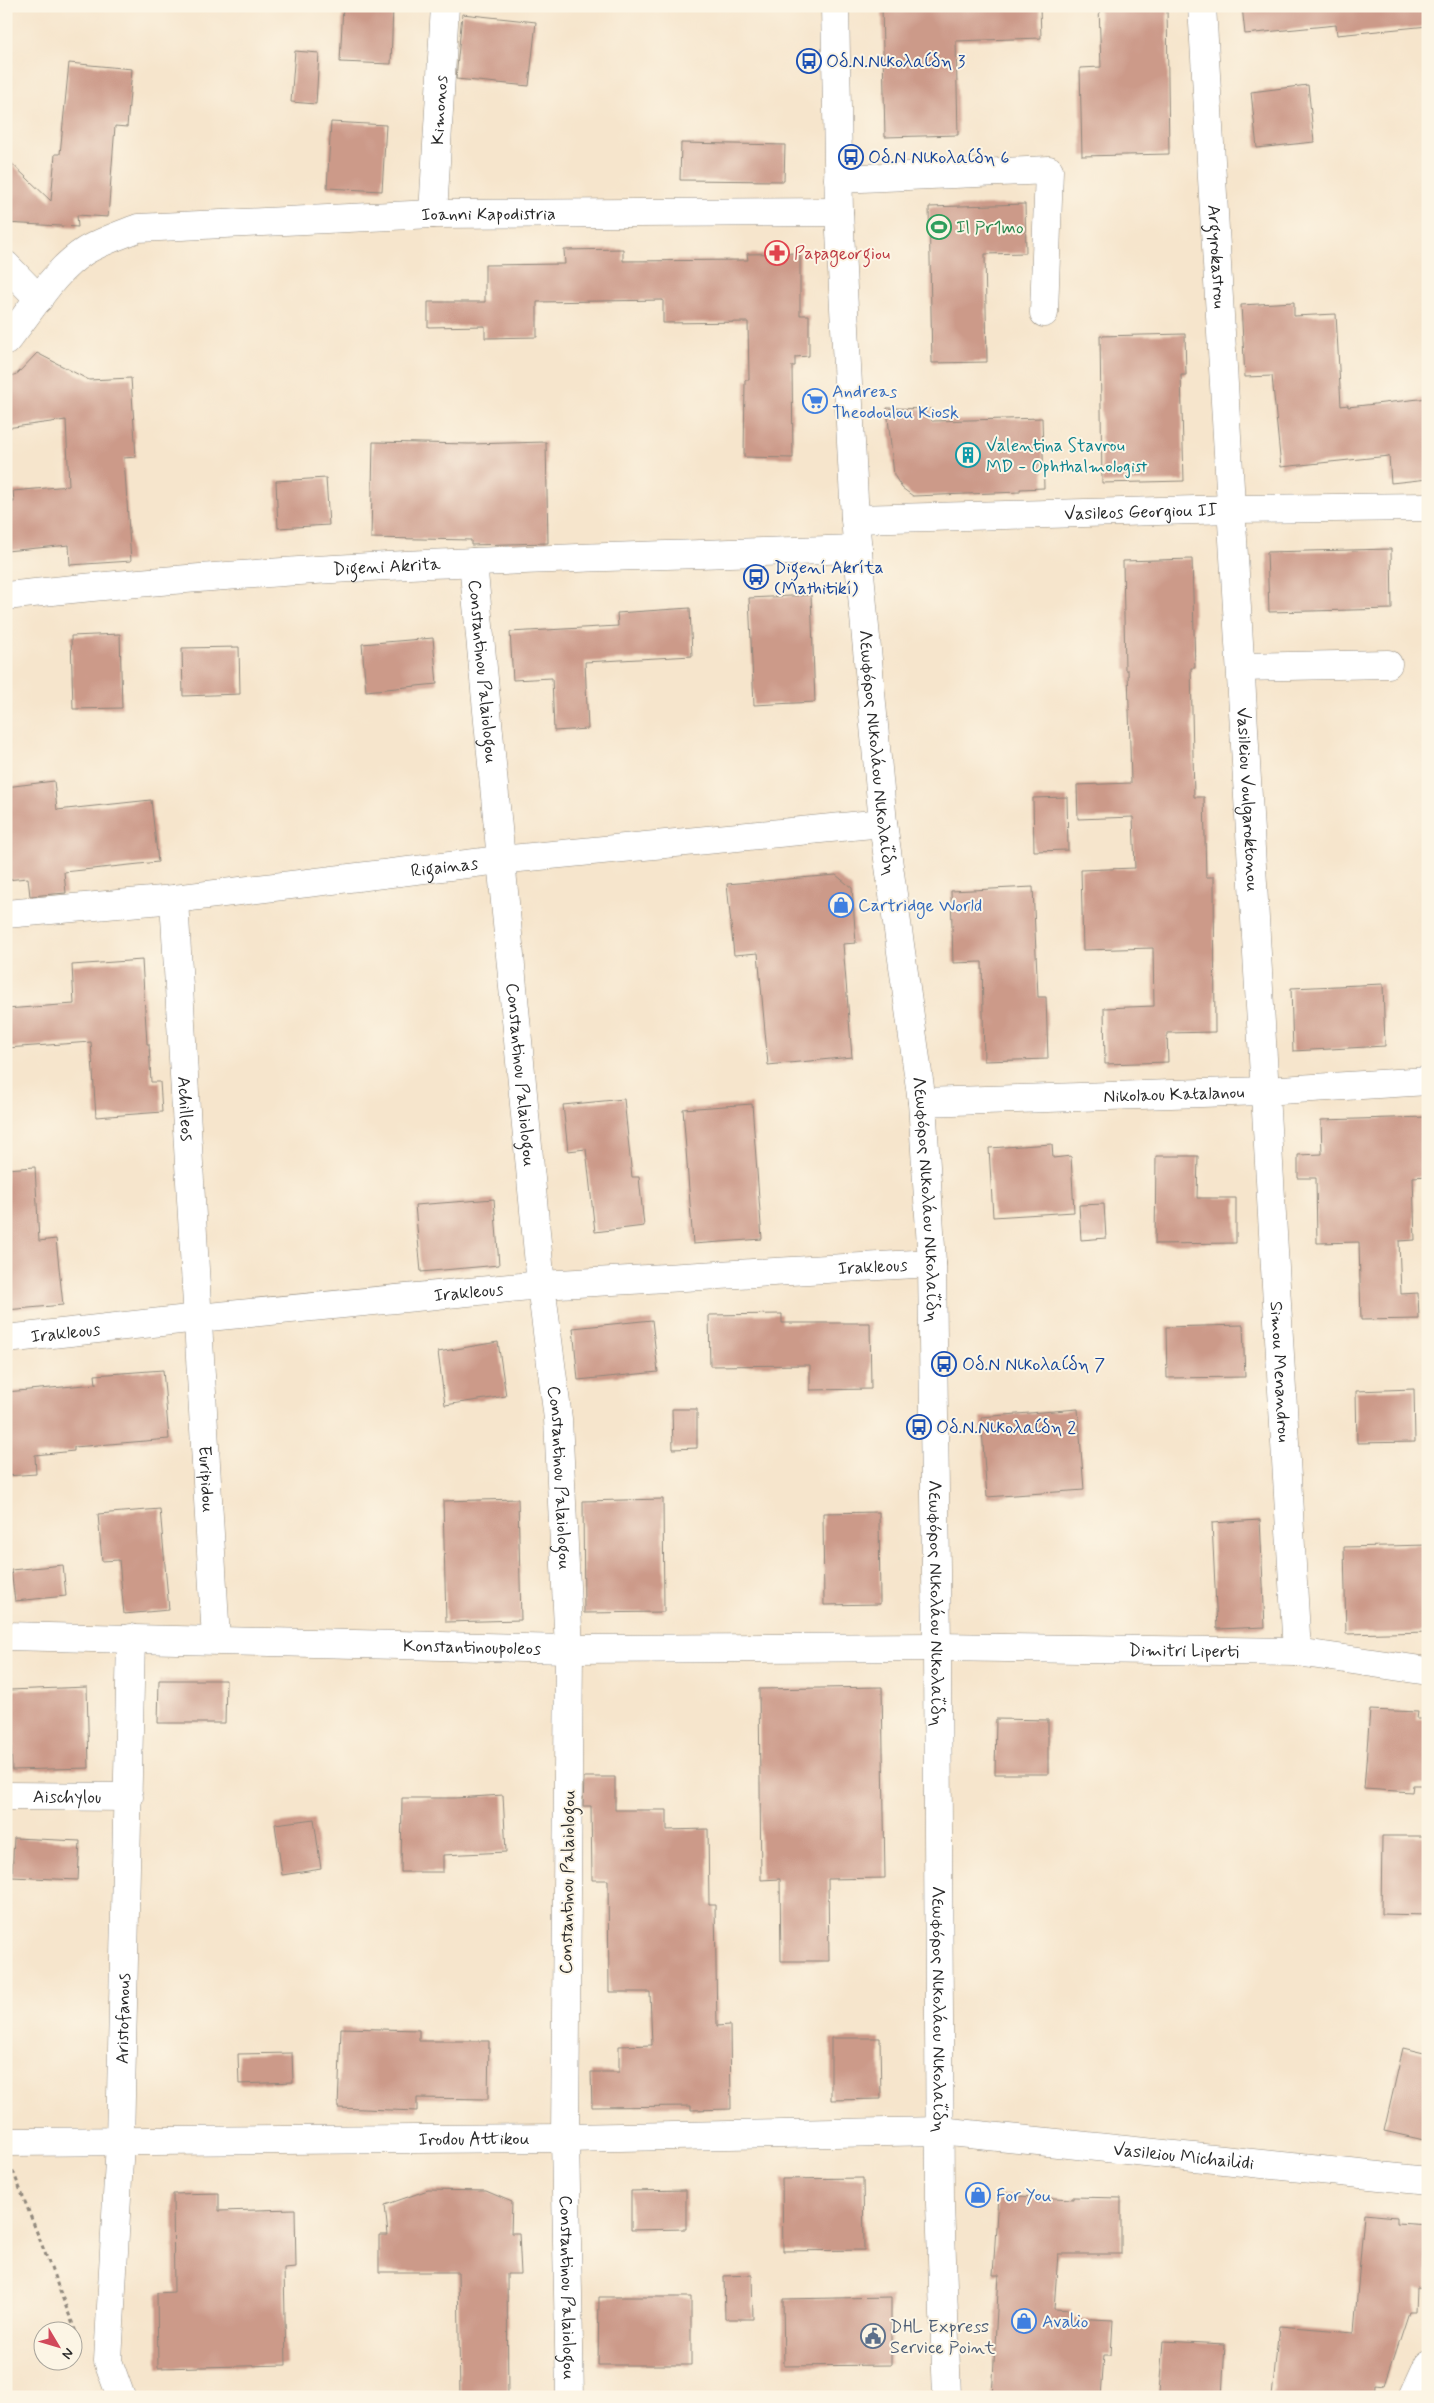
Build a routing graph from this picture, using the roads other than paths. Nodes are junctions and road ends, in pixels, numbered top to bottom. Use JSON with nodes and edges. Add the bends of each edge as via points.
{"nodes":[{"id":1,"x":445,"y":6,"type":"edge"},
{"id":2,"x":835,"y":6,"type":"edge"},
{"id":3,"x":1202,"y":6,"type":"edge"},
{"id":4,"x":838,"y":179,"type":"junction"},
{"id":5,"x":838,"y":212,"type":"junction"},
{"id":6,"x":433,"y":214,"type":"junction"},
{"id":7,"x":6,"y":264,"type":"edge"},
{"id":8,"x":39,"y":299,"type":"junction"},
{"id":9,"x":1044,"y":313,"type":"dead end"},
{"id":10,"x":6,"y":341,"type":"edge"},
{"id":11,"x":1428,"y":507,"type":"edge"},
{"id":12,"x":1233,"y":508,"type":"junction"},
{"id":13,"x":855,"y":519,"type":"junction"},
{"id":14,"x":858,"y":549,"type":"junction"},
{"id":15,"x":473,"y":562,"type":"junction"},
{"id":16,"x":6,"y":596,"type":"edge"},
{"id":17,"x":1388,"y":664,"type":"dead end"},
{"id":18,"x":1241,"y":667,"type":"junction"},
{"id":19,"x":883,"y":823,"type":"junction"},
{"id":20,"x":500,"y":860,"type":"junction"},
{"id":21,"x":174,"y":899,"type":"junction"},
{"id":22,"x":6,"y":914,"type":"edge"},
{"id":23,"x":1428,"y":1081,"type":"edge"},
{"id":24,"x":1263,"y":1091,"type":"junction"},
{"id":25,"x":922,"y":1102,"type":"junction"},
{"id":26,"x":932,"y":1263,"type":"junction"},
{"id":27,"x":541,"y":1285,"type":"junction"},
{"id":28,"x":198,"y":1318,"type":"junction"},
{"id":29,"x":6,"y":1339,"type":"edge"},
{"id":30,"x":6,"y":1636,"type":"edge"},
{"id":31,"x":131,"y":1638,"type":"junction"},
{"id":32,"x":216,"y":1640,"type":"junction"},
{"id":33,"x":938,"y":1647,"type":"junction"},
{"id":34,"x":569,"y":1648,"type":"junction"},
{"id":35,"x":1297,"y":1652,"type":"junction"},
{"id":36,"x":1428,"y":1671,"type":"edge"},
{"id":37,"x":6,"y":1796,"type":"edge"},
{"id":38,"x":129,"y":1797,"type":"junction"},
{"id":39,"x":940,"y":2132,"type":"junction"},
{"id":40,"x":565,"y":2138,"type":"junction"},
{"id":41,"x":120,"y":2142,"type":"junction"},
{"id":42,"x":8,"y":2152,"type":"edge"},
{"id":43,"x":1428,"y":2181,"type":"edge"},
{"id":44,"x":1428,"y":2364,"type":"edge"},
{"id":45,"x":121,"y":2397,"type":"edge"},
{"id":46,"x":570,"y":2397,"type":"edge"},
{"id":47,"x":947,"y":2397,"type":"edge"},
{"id":48,"x":1412,"y":2397,"type":"edge"}],
"edges":[{"from":1,"to":6,"type":"street","name":"Kimonos"},
{"from":2,"to":4,"type":"street","name":"Λεωφόρος Νικολάου Νικολαΐδη"},
{"from":3,"to":12,"type":"street","name":"Argyrokastrou"},
{"from":4,"to":5,"type":"street","name":"Λεωφόρος Νικολάου Νικολαΐδη"},
{"from":4,"to":9,"type":"street","via":[[1049,170]]},
{"from":5,"to":6,"type":"street","name":"Ioanni Kapodistria"},
{"from":5,"to":13,"type":"street","name":"Λεωφόρος Νικολάου Νικολαΐδη"},
{"from":6,"to":8,"type":"street","name":"Ioanni Kapodistria","via":[[138,228],[83,252]]},
{"from":7,"to":8,"type":"street"},
{"from":8,"to":10,"type":"street","name":"Ioanni Kapodistria"},
{"from":11,"to":12,"type":"street","name":"Vasileos Georgiou II"},
{"from":12,"to":13,"type":"street","name":"Vasileos Georgiou II"},
{"from":12,"to":18,"type":"street","name":"Vasileiou Voulgaroktonou"},
{"from":13,"to":14,"type":"street","name":"Λεωφόρος Νικολάου Νικολαΐδη"},
{"from":14,"to":15,"type":"street","name":"Digeni Akrita"},
{"from":14,"to":19,"type":"street","name":"Λεωφόρος Νικολάου Νικολαΐδη"},
{"from":15,"to":16,"type":"street","name":"Digeni Akrita","via":[[132,582]]},
{"from":15,"to":20,"type":"street","name":"Constantinou Palaiologou"},
{"from":17,"to":18,"type":"street"},
{"from":18,"to":24,"type":"street","name":"Vasileiou Voulgaroktonou"},
{"from":19,"to":20,"type":"street","name":"Rigainas"},
{"from":19,"to":25,"type":"street","name":"Λεωφόρος Νικολάου Νικολαΐδη"},
{"from":20,"to":21,"type":"street","name":"Rigainas"},
{"from":20,"to":27,"type":"street","name":"Constantinou Palaiologou"},
{"from":21,"to":22,"type":"street","name":"Rigainas"},
{"from":21,"to":28,"type":"street","name":"Achilleos"},
{"from":23,"to":24,"type":"street","name":"Nikolaou Katalanou"},
{"from":24,"to":25,"type":"street","name":"Nikolaou Katalanou"},
{"from":24,"to":35,"type":"street","name":"Simou Menandrou"},
{"from":25,"to":26,"type":"street","name":"Λεωφόρος Νικολάου Νικολαΐδη"},
{"from":26,"to":27,"type":"street","name":"Irakleous"},
{"from":26,"to":33,"type":"street","name":"Λεωφόρος Νικολάου Νικολαΐδη"},
{"from":27,"to":28,"type":"street","name":"Irakleous"},
{"from":27,"to":34,"type":"street","name":"Constantinou Palaiologou","via":[[558,1419]]},
{"from":28,"to":29,"type":"street","name":"Irakleous"},
{"from":28,"to":32,"type":"street","name":"Euripidou"},
{"from":30,"to":31,"type":"street","name":"Konstantinoupoleos"},
{"from":31,"to":32,"type":"street","name":"Konstantinoupoleos"},
{"from":31,"to":38,"type":"street","name":"Aristofanous"},
{"from":32,"to":34,"type":"street","name":"Konstantinoupoleos"},
{"from":33,"to":34,"type":"street","name":"Konstantinoupoleos"},
{"from":33,"to":35,"type":"street","name":"Dimitri Liperti"},
{"from":33,"to":39,"type":"street","name":"Λεωφόρος Νικολάου Νικολαΐδη"},
{"from":34,"to":40,"type":"street","name":"Constantinou Palaiologou"},
{"from":35,"to":36,"type":"street","name":"Dimitri Liperti"},
{"from":37,"to":38,"type":"street","name":"Aischylou"},
{"from":38,"to":41,"type":"street","name":"Aristofanous"},
{"from":39,"to":40,"type":"street","name":"Irodou Attikou"},
{"from":39,"to":43,"type":"street","name":"Vasileiou Michailidi"},
{"from":39,"to":47,"type":"street","name":"Λεωφόρος Νικολάου Νικολαΐδη"},
{"from":40,"to":41,"type":"street","name":"Irodou Attikou"},
{"from":40,"to":46,"type":"street","name":"Constantinou Palaiologou"},
{"from":41,"to":42,"type":"street","name":"Irodou Attikou"},
{"from":41,"to":45,"type":"street","name":"Aristofanous","via":[[108,2361]]},
{"from":44,"to":48,"type":"street"}]}
